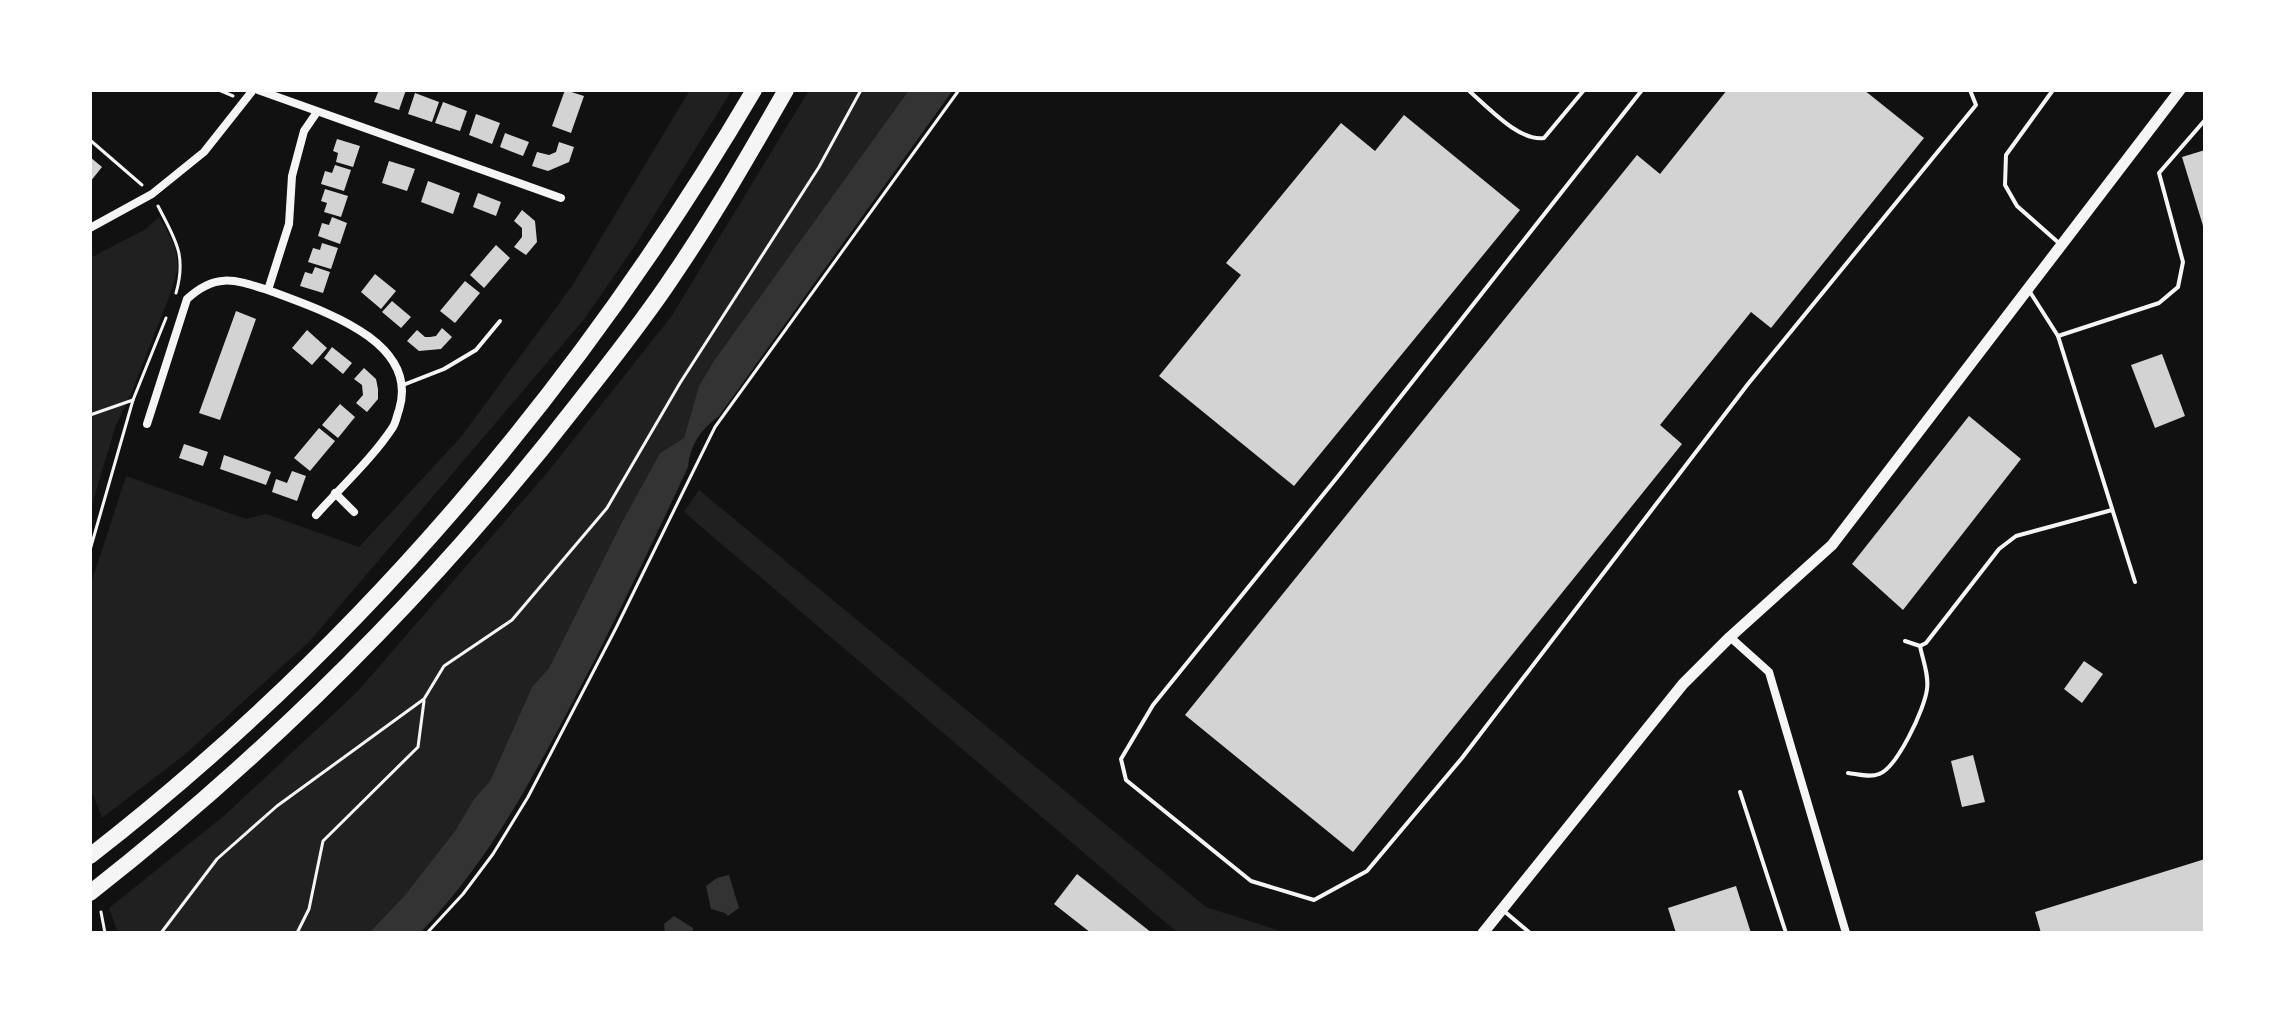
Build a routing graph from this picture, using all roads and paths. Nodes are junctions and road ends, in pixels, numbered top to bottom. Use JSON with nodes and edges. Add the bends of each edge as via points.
{"nodes":[{"id":1,"x":255,"y":90,"type":"edge"},
{"id":2,"x":754,"y":90,"type":"edge"},
{"id":3,"x":786,"y":90,"type":"edge"},
{"id":4,"x":861,"y":90,"type":"edge"},
{"id":5,"x":959,"y":90,"type":"edge"},
{"id":6,"x":1468,"y":90,"type":"edge"},
{"id":7,"x":1584,"y":90,"type":"edge"},
{"id":8,"x":1642,"y":90,"type":"edge"},
{"id":9,"x":1970,"y":90,"type":"edge"},
{"id":10,"x":2053,"y":90,"type":"edge"},
{"id":11,"x":2180,"y":90,"type":"edge"},
{"id":12,"x":317,"y":112,"type":"junction"},
{"id":13,"x":2205,"y":120,"type":"edge"},
{"id":14,"x":90,"y":140,"type":"edge"},
{"id":15,"x":152,"y":194,"type":"junction"},
{"id":16,"x":561,"y":198,"type":"dead end"},
{"id":17,"x":90,"y":228,"type":"edge"},
{"id":18,"x":2062,"y":246,"type":"junction"},
{"id":19,"x":268,"y":290,"type":"junction"},
{"id":20,"x":2028,"y":290,"type":"junction"},
{"id":21,"x":175,"y":295,"type":"dead end"},
{"id":22,"x":170,"y":308,"type":"dead end"},
{"id":23,"x":500,"y":321,"type":"dead end"},
{"id":24,"x":2058,"y":336,"type":"junction"},
{"id":25,"x":403,"y":385,"type":"junction"},
{"id":26,"x":133,"y":400,"type":"junction"},
{"id":27,"x":90,"y":415,"type":"edge"},
{"id":28,"x":147,"y":424,"type":"dead end"},
{"id":29,"x":335,"y":493,"type":"junction"},
{"id":30,"x":2112,"y":510,"type":"junction"},
{"id":31,"x":354,"y":512,"type":"dead end"},
{"id":32,"x":316,"y":515,"type":"dead end"},
{"id":33,"x":90,"y":550,"type":"edge"},
{"id":34,"x":2135,"y":582,"type":"dead end"},
{"id":35,"x":1730,"y":637,"type":"junction"},
{"id":36,"x":1905,"y":641,"type":"dead end"},
{"id":37,"x":1920,"y":646,"type":"junction"},
{"id":38,"x":424,"y":699,"type":"junction"},
{"id":39,"x":1848,"y":773,"type":"dead end"},
{"id":40,"x":1740,"y":792,"type":"dead end"},
{"id":41,"x":90,"y":856,"type":"edge"},
{"id":42,"x":90,"y":893,"type":"edge"},
{"id":43,"x":1502,"y":909,"type":"junction"},
{"id":44,"x":101,"y":912,"type":"dead end"},
{"id":45,"x":105,"y":933,"type":"edge"},
{"id":46,"x":161,"y":933,"type":"edge"},
{"id":47,"x":297,"y":933,"type":"edge"},
{"id":48,"x":427,"y":933,"type":"edge"},
{"id":49,"x":1483,"y":933,"type":"edge"},
{"id":50,"x":1530,"y":933,"type":"edge"},
{"id":51,"x":1786,"y":933,"type":"edge"},
{"id":52,"x":1846,"y":933,"type":"edge"}],
"edges":[{"from":1,"to":12,"type":"street"},
{"from":1,"to":15,"type":"street","via":[[204,152]]},
{"from":2,"to":41,"type":"highway","via":[[620,300],[450,515],[287,686]]},
{"from":3,"to":42,"type":"highway","via":[[672,278],[524,473],[449,561],[299,715]]},
{"from":4,"to":38,"type":"path","via":[[819,167],[680,383],[607,508],[512,620],[444,666]]},
{"from":5,"to":48,"type":"path","via":[[715,427],[528,797],[493,854]]},
{"from":6,"to":7,"type":"lane","via":[[1534,140],[1544,138]]},
{"from":8,"to":9,"type":"lane","via":[[1153,705],[1121,759],[1126,780],[1251,881],[1314,900],[1367,871],[1462,758],[1748,384],[1976,105]]},
{"from":10,"to":18,"type":"lane","via":[[2006,155],[2005,185],[2017,206]]},
{"from":11,"to":18,"type":"street"},
{"from":12,"to":16,"type":"street"},
{"from":12,"to":19,"type":"street","via":[[304,131],[292,176],[289,224]]},
{"from":13,"to":24,"type":"lane","via":[[2159,173],[2183,262],[2178,287],[2159,303]]},
{"from":14,"to":15,"type":"path"},
{"from":15,"to":17,"type":"street"},
{"from":15,"to":21,"type":"path","via":[[178,245],[181,277]]},
{"from":18,"to":20,"type":"street"},
{"from":19,"to":25,"type":"street","via":[[341,319],[379,344]]},
{"from":19,"to":28,"type":"street","via":[[216,280],[187,299]]},
{"from":20,"to":24,"type":"lane"},
{"from":20,"to":35,"type":"street","via":[[1832,545]]},
{"from":22,"to":26,"type":"path"},
{"from":23,"to":25,"type":"lane","via":[[476,350]]},
{"from":24,"to":30,"type":"lane"},
{"from":25,"to":29,"type":"street","via":[[395,425]]},
{"from":26,"to":27,"type":"path"},
{"from":26,"to":33,"type":"path"},
{"from":29,"to":31,"type":"street"},
{"from":29,"to":32,"type":"street"},
{"from":30,"to":34,"type":"lane"},
{"from":30,"to":37,"type":"lane","via":[[2016,536],[1999,549]]},
{"from":35,"to":43,"type":"street","via":[[1683,684]]},
{"from":35,"to":52,"type":"street","via":[[1769,672]]},
{"from":36,"to":37,"type":"lane"},
{"from":37,"to":39,"type":"lane","via":[[1927,675],[1925,700],[1895,762],[1875,776]]},
{"from":38,"to":46,"type":"path","via":[[277,806],[217,859]]},
{"from":38,"to":47,"type":"path","via":[[418,747],[323,841],[309,909]]},
{"from":40,"to":51,"type":"lane"},
{"from":43,"to":49,"type":"street"},
{"from":43,"to":50,"type":"lane"},
{"from":44,"to":45,"type":"path"}]}
